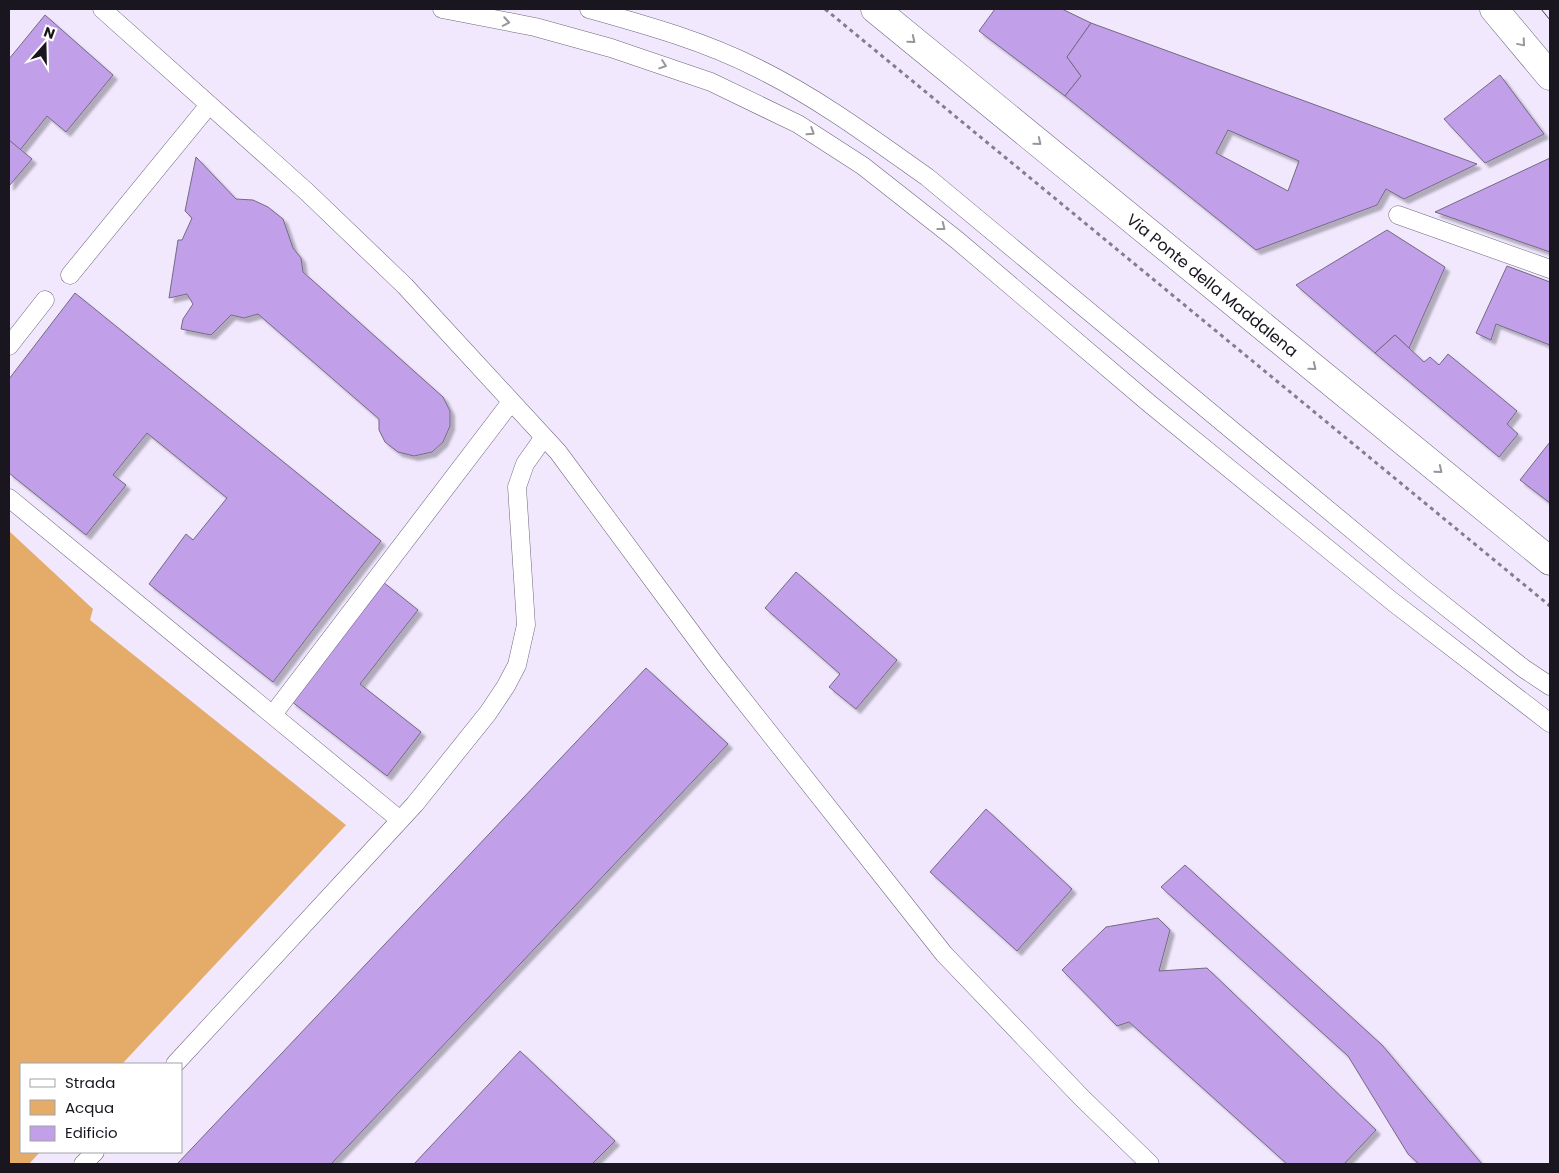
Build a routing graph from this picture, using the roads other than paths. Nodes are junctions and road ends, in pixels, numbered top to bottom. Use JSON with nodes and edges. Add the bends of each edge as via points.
{"nodes":[{"id":1,"x":102,"y":9,"type":"edge"},
{"id":2,"x":442,"y":9,"type":"edge"},
{"id":3,"x":588,"y":9,"type":"edge"},
{"id":4,"x":875,"y":9,"type":"edge"},
{"id":5,"x":1494,"y":9,"type":"edge"},
{"id":6,"x":1550,"y":76,"type":"edge"},
{"id":7,"x":209,"y":105,"type":"junction"},
{"id":8,"x":1398,"y":215,"type":"dead end"},
{"id":9,"x":1550,"y":269,"type":"edge"},
{"id":10,"x":70,"y":276,"type":"dead end"},
{"id":11,"x":45,"y":300,"type":"dead end"},
{"id":12,"x":9,"y":346,"type":"edge"},
{"id":13,"x":512,"y":402,"type":"junction"},
{"id":14,"x":544,"y":436,"type":"junction"},
{"id":15,"x":9,"y":498,"type":"edge"},
{"id":16,"x":1550,"y":561,"type":"edge"},
{"id":17,"x":1550,"y":686,"type":"edge"},
{"id":18,"x":274,"y":713,"type":"junction"},
{"id":19,"x":1550,"y":723,"type":"edge"},
{"id":20,"x":400,"y":820,"type":"junction"},
{"id":21,"x":176,"y":1063,"type":"edge"},
{"id":22,"x":93,"y":1153,"type":"edge"},
{"id":23,"x":83,"y":1164,"type":"edge"},
{"id":24,"x":1150,"y":1164,"type":"edge"}],
"edges":[{"from":1,"to":7,"type":"lane"},
{"from":2,"to":19,"type":"lane","one_way":true,"via":[[535,27],[712,82],[798,124],[839,150],[957,240],[1165,416],[1393,602]]},
{"from":3,"to":17,"type":"lane","via":[[691,40],[757,67],[855,125],[927,177],[1421,587]]},
{"from":4,"to":16,"type":"street","name":"Via Ponte della Maddalena","one_way":true},
{"from":5,"to":6,"type":"street","one_way":true},
{"from":7,"to":10,"type":"lane"},
{"from":7,"to":13,"type":"lane","via":[[307,192],[405,286]]},
{"from":8,"to":9,"type":"lane"},
{"from":11,"to":12,"type":"lane"},
{"from":13,"to":14,"type":"lane"},
{"from":13,"to":18,"type":"lane"},
{"from":14,"to":20,"type":"lane","via":[[525,464],[517,487],[526,625],[517,665],[488,713]]},
{"from":14,"to":24,"type":"lane","via":[[714,663],[944,954]]},
{"from":15,"to":18,"type":"lane"},
{"from":18,"to":20,"type":"lane"},
{"from":20,"to":21,"type":"lane"},
{"from":22,"to":23,"type":"lane"}]}
